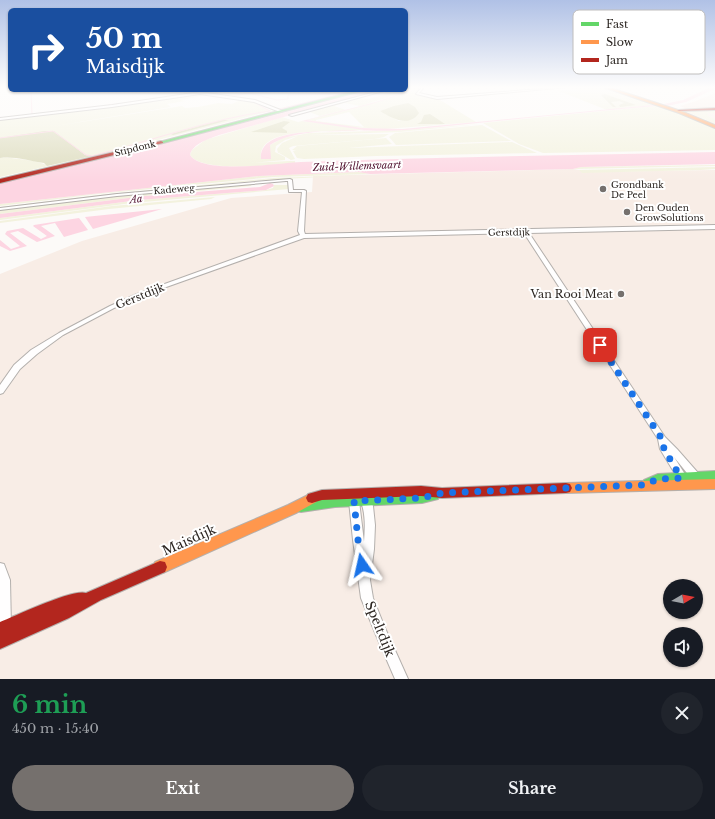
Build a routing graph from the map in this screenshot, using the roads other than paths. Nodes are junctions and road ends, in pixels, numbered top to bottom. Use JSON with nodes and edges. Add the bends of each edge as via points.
{"nodes":[{"id":1,"x":247,"y":119,"type":"edge"},
{"id":2,"x":694,"y":119,"type":"edge"},
{"id":3,"x":713,"y":127,"type":"edge"},
{"id":4,"x":0,"y":181,"type":"edge"},
{"id":5,"x":0,"y":210,"type":"edge"},
{"id":6,"x":715,"y":227,"type":"edge"},
{"id":7,"x":526,"y":231,"type":"junction"},
{"id":8,"x":303,"y":236,"type":"junction"},
{"id":9,"x":0,"y":391,"type":"edge"},
{"id":10,"x":662,"y":439,"type":"junction"},
{"id":11,"x":715,"y":476,"type":"edge"},
{"id":12,"x":681,"y":478,"type":"junction"},
{"id":13,"x":694,"y":482,"type":"junction"},
{"id":14,"x":715,"y":484,"type":"edge"},
{"id":15,"x":644,"y":485,"type":"junction"},
{"id":16,"x":360,"y":498,"type":"junction"},
{"id":17,"x":0,"y":568,"type":"edge"},
{"id":18,"x":96,"y":594,"type":"junction"},
{"id":19,"x":2,"y":632,"type":"edge"},
{"id":20,"x":0,"y":641,"type":"edge"},
{"id":21,"x":402,"y":679,"type":"edge"}],
"edges":[{"from":1,"to":4,"type":"main road","name":"Stipdonk"},
{"from":2,"to":3,"type":"main road"},
{"from":5,"to":8,"type":"street","name":"Kadeweg","via":[[117,195],[290,180],[291,191],[304,192],[301,231]]},
{"from":6,"to":7,"type":"street","name":"Gerstdijk"},
{"from":7,"to":8,"type":"street","name":"Gerstdijk"},
{"from":7,"to":10,"type":"street"},
{"from":8,"to":9,"type":"street","name":"Gerstdijk","via":[[112,307],[34,352],[17,366]]},
{"from":10,"to":12,"type":"street","via":[[664,449]]},
{"from":10,"to":13,"type":"street","via":[[674,451]]},
{"from":11,"to":13,"type":"main road","name":"Maisdijk"},
{"from":12,"to":13,"type":"street"},
{"from":12,"to":15,"type":"main road","name":"Maisdijk","via":[[658,479]]},
{"from":13,"to":14,"type":"main road","name":"Maisdijk"},
{"from":13,"to":15,"type":"main road","name":"Maisdijk"},
{"from":15,"to":16,"type":"main road","name":"Maisdijk","via":[[442,493],[421,491]]},
{"from":16,"to":18,"type":"main road","name":"Maisdijk","via":[[322,495],[309,499],[292,509]]},
{"from":16,"to":21,"type":"street","name":"Speltdijk","via":[[358,540],[367,598]]},
{"from":17,"to":19,"type":"street","via":[[4,580]]},
{"from":18,"to":19,"type":"main road","name":"Maisdijk","via":[[64,603]]},
{"from":18,"to":20,"type":"main road","name":"Maisdijk","via":[[64,613]]}]}
